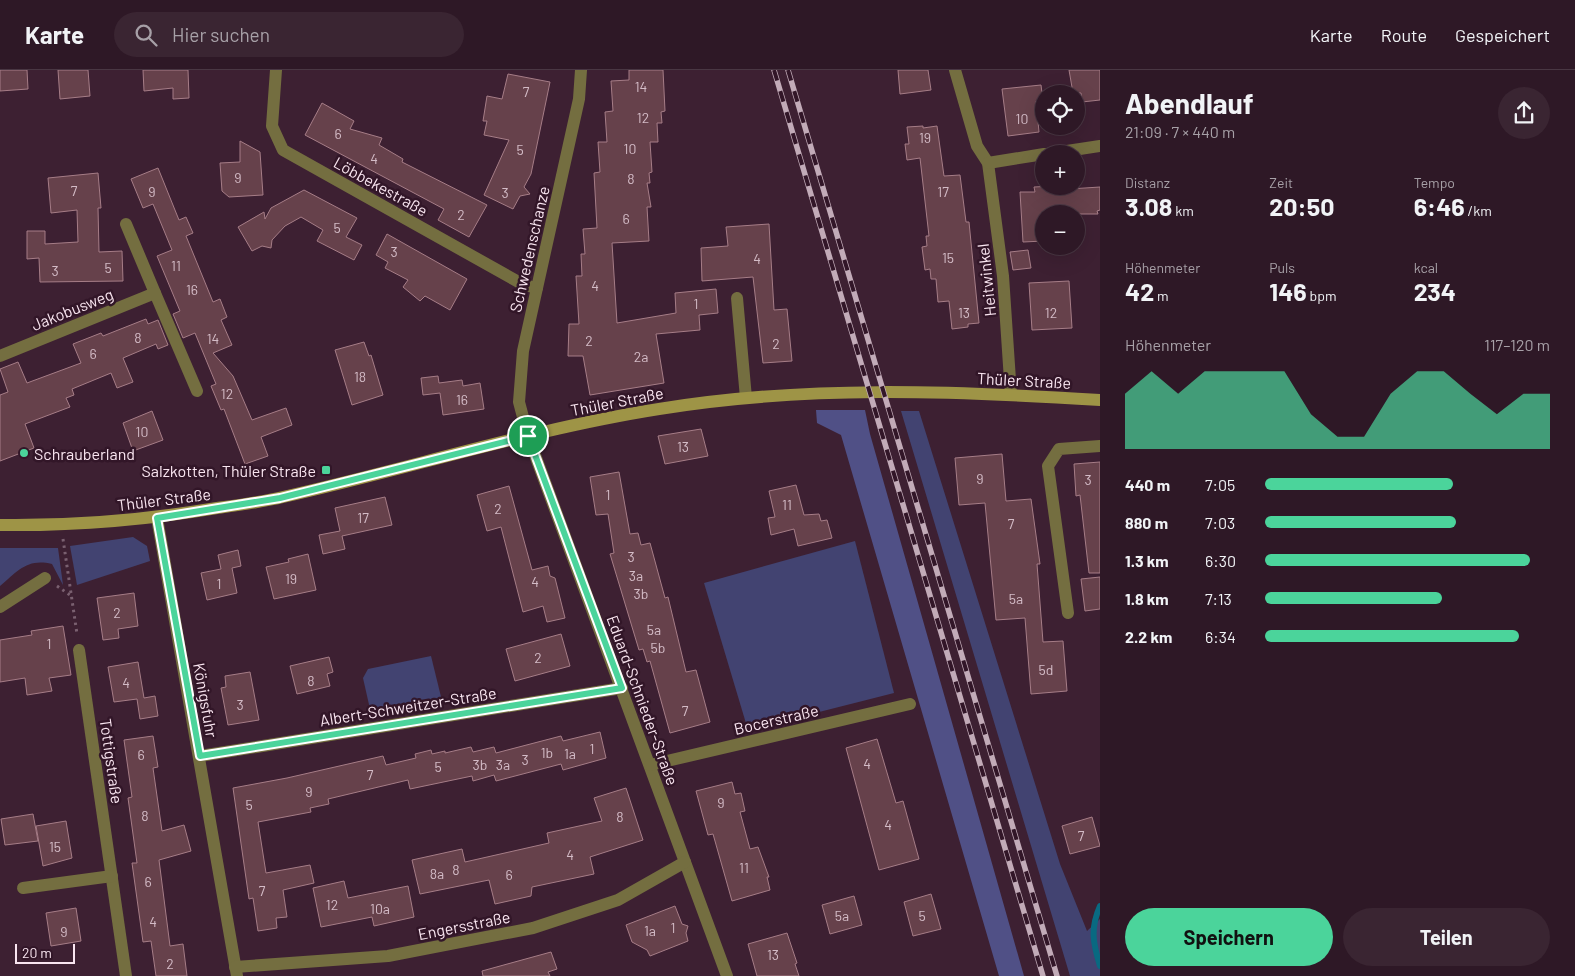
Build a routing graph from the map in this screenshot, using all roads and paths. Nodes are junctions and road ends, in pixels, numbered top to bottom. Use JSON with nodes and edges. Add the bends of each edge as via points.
{"nodes":[{"id":1,"x":276,"y":70,"type":"edge"},
{"id":2,"x":581,"y":70,"type":"edge"},
{"id":3,"x":955,"y":70,"type":"edge"},
{"id":4,"x":1100,"y":146,"type":"edge"},
{"id":5,"x":1085,"y":148,"type":"edge"},
{"id":6,"x":1035,"y":156,"type":"edge"},
{"id":7,"x":988,"y":162,"type":"junction"},
{"id":8,"x":126,"y":224,"type":"dead end"},
{"id":9,"x":536,"y":288,"type":"junction"},
{"id":10,"x":155,"y":293,"type":"junction"},
{"id":11,"x":737,"y":298,"type":"dead end"},
{"id":12,"x":0,"y":356,"type":"edge"},
{"id":13,"x":197,"y":391,"type":"dead end"},
{"id":14,"x":1012,"y":395,"type":"junction"},
{"id":15,"x":746,"y":398,"type":"junction"},
{"id":16,"x":1100,"y":400,"type":"edge"},
{"id":17,"x":528,"y":436,"type":"junction"},
{"id":18,"x":1100,"y":446,"type":"edge"},
{"id":19,"x":157,"y":518,"type":"junction"},
{"id":20,"x":0,"y":525,"type":"edge"},
{"id":21,"x":61,"y":526,"type":"junction"},
{"id":22,"x":45,"y":578,"type":"dead end"},
{"id":23,"x":0,"y":607,"type":"edge"},
{"id":24,"x":1068,"y":613,"type":"dead end"},
{"id":25,"x":79,"y":650,"type":"joint"},
{"id":26,"x":622,"y":688,"type":"junction"},
{"id":27,"x":910,"y":704,"type":"dead end"},
{"id":28,"x":200,"y":756,"type":"junction"},
{"id":29,"x":650,"y":765,"type":"junction"},
{"id":30,"x":685,"y":862,"type":"junction"},
{"id":31,"x":112,"y":876,"type":"junction"},
{"id":32,"x":23,"y":888,"type":"dead end"},
{"id":33,"x":236,"y":972,"type":"edge"},
{"id":34,"x":126,"y":976,"type":"edge"},
{"id":35,"x":727,"y":976,"type":"edge"}],
"edges":[{"from":1,"to":9,"type":"street","name":"Löbbekestraße","via":[[272,126],[283,150],[524,285]]},
{"from":2,"to":9,"type":"street","name":"Schwedenschanze","via":[[579,99]]},
{"from":3,"to":7,"type":"street","name":"Heitwinkel","via":[[977,146]]},
{"from":4,"to":5,"type":"street"},
{"from":6,"to":7,"type":"street"},
{"from":7,"to":14,"type":"street","name":"Heitwinkel","via":[[1003,276]]},
{"from":8,"to":10,"type":"street"},
{"from":9,"to":17,"type":"street","name":"Schwedenschanze","via":[[523,351],[519,402]]},
{"from":10,"to":12,"type":"street","name":"Jakobusweg"},
{"from":10,"to":13,"type":"street"},
{"from":11,"to":15,"type":"street"},
{"from":14,"to":15,"type":"main road","name":"Thüler Straße","via":[[834,392]]},
{"from":14,"to":16,"type":"main road","name":"Thüler Straße"},
{"from":15,"to":17,"type":"main road","name":"Thüler Straße","via":[[658,409]]},
{"from":17,"to":19,"type":"main road","name":"Thüler Straße","via":[[280,498]]},
{"from":17,"to":26,"type":"street","name":"Eduard-Schnieder-Straße"},
{"from":18,"to":24,"type":"street","via":[[1059,449],[1048,466]]},
{"from":19,"to":21,"type":"main road","name":"Thüler Straße"},
{"from":19,"to":28,"type":"street","name":"Königsfuhr"},
{"from":20,"to":21,"type":"main road","name":"Thüler Straße"},
{"from":21,"to":25,"type":"path"},
{"from":22,"to":23,"type":"street"},
{"from":25,"to":31,"type":"street","name":"Tottigstraße"},
{"from":26,"to":28,"type":"street","name":"Albert-Schweitzer-Straße"},
{"from":26,"to":29,"type":"street","name":"Eduard-Schnieder-Straße"},
{"from":27,"to":29,"type":"street","name":"Bocerstraße"},
{"from":28,"to":33,"type":"street","name":"Königsfuhr"},
{"from":29,"to":30,"type":"street","name":"Eduard-Schnieder-Straße"},
{"from":30,"to":33,"type":"street","name":"Engersstraße","via":[[618,900],[533,928],[388,956]]},
{"from":30,"to":35,"type":"street","name":"Eduard-Schnieder-Straße"},
{"from":31,"to":32,"type":"street"},
{"from":31,"to":34,"type":"street","name":"Tottigstraße"}]}
